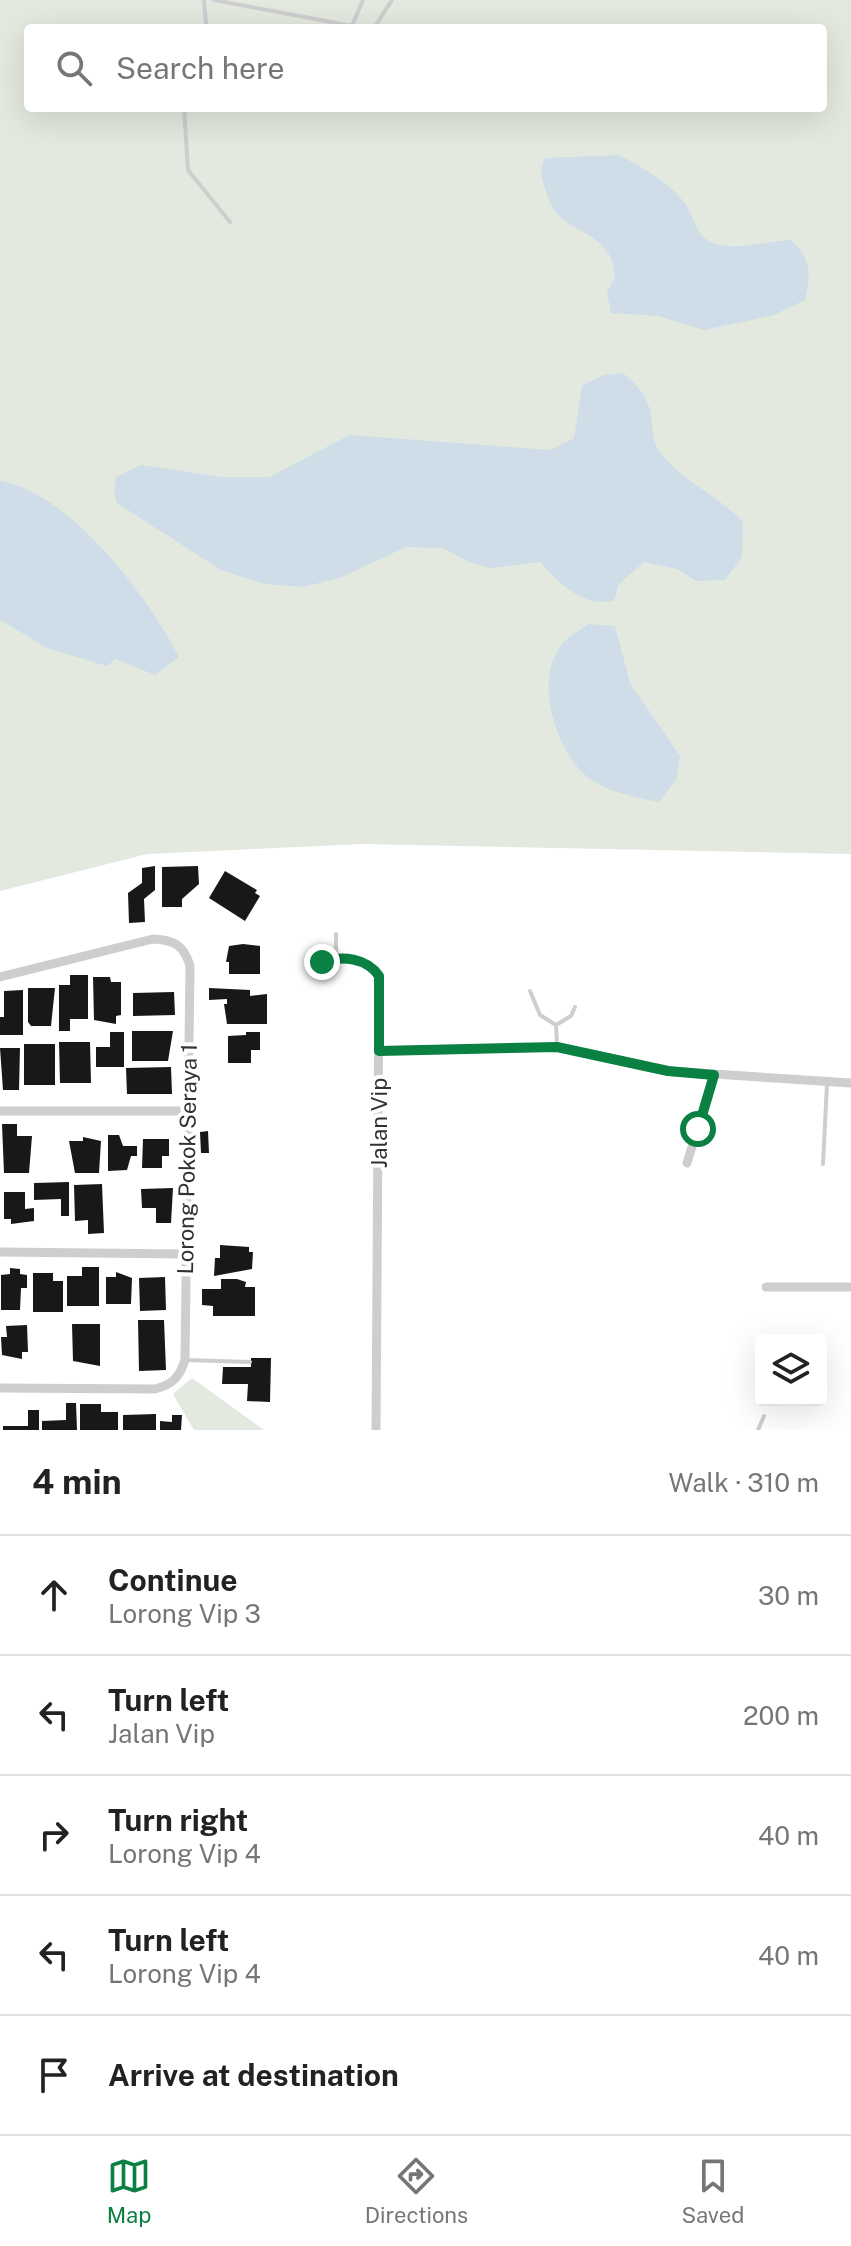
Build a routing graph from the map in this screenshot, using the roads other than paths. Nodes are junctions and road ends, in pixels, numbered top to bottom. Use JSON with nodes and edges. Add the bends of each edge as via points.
{"nodes":[{"id":1,"x":204,"y":0,"type":"edge"},
{"id":2,"x":214,"y":0,"type":"edge"},
{"id":3,"x":363,"y":0,"type":"edge"},
{"id":4,"x":392,"y":0,"type":"edge"},
{"id":5,"x":207,"y":24,"type":"edge"},
{"id":6,"x":336,"y":24,"type":"edge"},
{"id":7,"x":352,"y":24,"type":"edge"},
{"id":8,"x":377,"y":24,"type":"edge"},
{"id":9,"x":184,"y":112,"type":"edge"},
{"id":10,"x":230,"y":222,"type":"dead end"},
{"id":11,"x":336,"y":934,"type":"dead end"},
{"id":12,"x":336,"y":957,"type":"junction"},
{"id":13,"x":322,"y":962,"type":"dead end"},
{"id":14,"x":0,"y":977,"type":"edge"},
{"id":15,"x":530,"y":991,"type":"dead end"},
{"id":16,"x":575,"y":1007,"type":"dead end"},
{"id":17,"x":556,"y":1025,"type":"junction"},
{"id":18,"x":557,"y":1047,"type":"junction"},
{"id":19,"x":379,"y":1051,"type":"junction"},
{"id":20,"x":714,"y":1075,"type":"junction"},
{"id":21,"x":851,"y":1083,"type":"edge"},
{"id":22,"x":827,"y":1084,"type":"junction"},
{"id":23,"x":0,"y":1111,"type":"edge"},
{"id":24,"x":187,"y":1111,"type":"junction"},
{"id":25,"x":687,"y":1163,"type":"dead end"},
{"id":26,"x":823,"y":1164,"type":"dead end"},
{"id":27,"x":0,"y":1252,"type":"edge"},
{"id":28,"x":185,"y":1254,"type":"junction"},
{"id":29,"x":766,"y":1287,"type":"dead end"},
{"id":30,"x":851,"y":1287,"type":"edge"},
{"id":31,"x":185,"y":1360,"type":"junction"},
{"id":32,"x":250,"y":1362,"type":"dead end"},
{"id":33,"x":0,"y":1388,"type":"edge"},
{"id":34,"x":764,"y":1416,"type":"dead end"},
{"id":35,"x":376,"y":1430,"type":"edge"},
{"id":36,"x":758,"y":1430,"type":"edge"}],
"edges":[{"from":1,"to":5,"type":"lane"},
{"from":2,"to":6,"type":"lane"},
{"from":3,"to":7,"type":"lane"},
{"from":4,"to":8,"type":"lane"},
{"from":9,"to":10,"type":"lane","via":[[188,170]]},
{"from":11,"to":12,"type":"lane"},
{"from":12,"to":13,"type":"street"},
{"from":12,"to":19,"type":"street","via":[[372,966],[379,976]]},
{"from":14,"to":24,"type":"street","name":"Lorong Pokok Seraya 1","via":[[153,939],[178,944],[190,966]]},
{"from":15,"to":17,"type":"lane","via":[[540,1015]]},
{"from":16,"to":17,"type":"lane"},
{"from":17,"to":18,"type":"lane"},
{"from":18,"to":19,"type":"street","name":"Jalan Vip"},
{"from":18,"to":20,"type":"street","name":"Jalan Vip","via":[[668,1071]]},
{"from":19,"to":35,"type":"street","name":"Jalan Vip"},
{"from":20,"to":22,"type":"street","name":"Jalan Vip"},
{"from":20,"to":25,"type":"street"},
{"from":21,"to":22,"type":"street","name":"Jalan Vip"},
{"from":22,"to":26,"type":"lane"},
{"from":23,"to":24,"type":"street"},
{"from":24,"to":28,"type":"street","name":"Lorong Pokok Seraya 1"},
{"from":27,"to":28,"type":"street"},
{"from":28,"to":31,"type":"street","name":"Lorong Pokok Seraya 1"},
{"from":29,"to":30,"type":"street"},
{"from":31,"to":32,"type":"lane"},
{"from":31,"to":33,"type":"street","via":[[180,1376],[155,1389]]},
{"from":34,"to":36,"type":"lane"}]}
